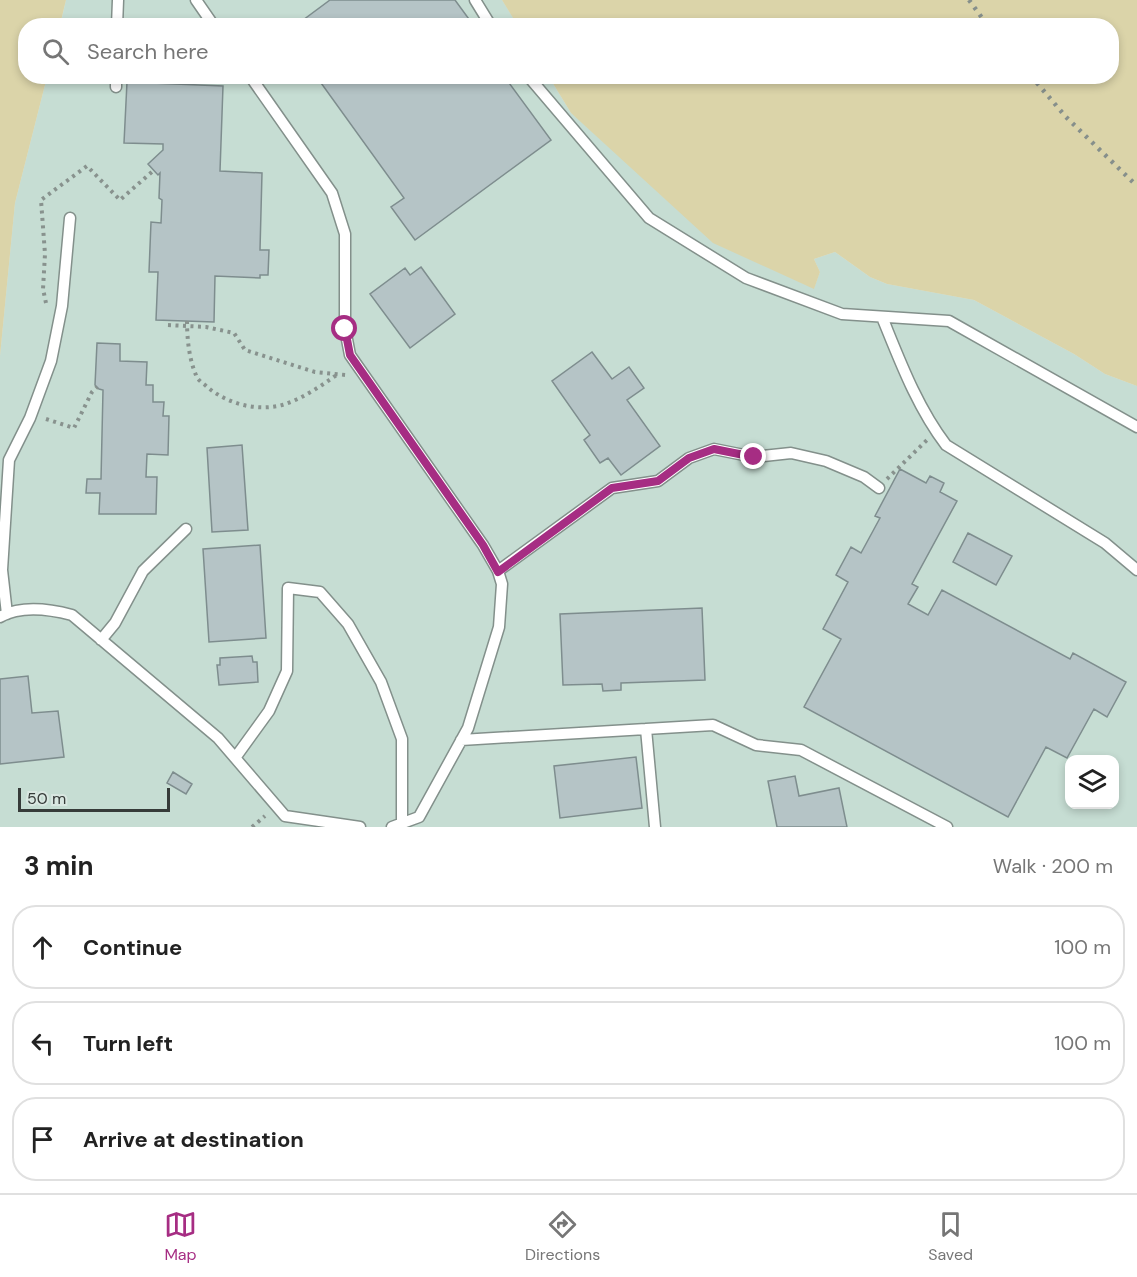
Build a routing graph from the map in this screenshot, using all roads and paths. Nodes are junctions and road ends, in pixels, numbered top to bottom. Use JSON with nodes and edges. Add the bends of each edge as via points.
{"nodes":[{"id":1,"x":118,"y":0,"type":"edge"},
{"id":2,"x":196,"y":0,"type":"edge"},
{"id":3,"x":475,"y":0,"type":"edge"},
{"id":4,"x":117,"y":18,"type":"edge"},
{"id":5,"x":208,"y":18,"type":"edge"},
{"id":6,"x":486,"y":18,"type":"edge"},
{"id":7,"x":256,"y":84,"type":"edge"},
{"id":8,"x":535,"y":84,"type":"edge"},
{"id":9,"x":70,"y":218,"type":"dead end"},
{"id":10,"x":882,"y":317,"type":"junction"},
{"id":11,"x":187,"y":323,"type":"junction"},
{"id":12,"x":168,"y":325,"type":"dead end"},
{"id":13,"x":338,"y":374,"type":"junction"},
{"id":14,"x":365,"y":377,"type":"junction"},
{"id":15,"x":97,"y":387,"type":"dead end"},
{"id":16,"x":43,"y":418,"type":"dead end"},
{"id":17,"x":1137,"y":427,"type":"edge"},
{"id":18,"x":936,"y":431,"type":"junction"},
{"id":19,"x":879,"y":488,"type":"joint"},
{"id":20,"x":186,"y":529,"type":"dead end"},
{"id":21,"x":1137,"y":570,"type":"edge"},
{"id":22,"x":498,"y":572,"type":"junction"},
{"id":23,"x":3,"y":615,"type":"edge"},
{"id":24,"x":101,"y":640,"type":"junction"},
{"id":25,"x":646,"y":729,"type":"junction"},
{"id":26,"x":462,"y":740,"type":"junction"},
{"id":27,"x":235,"y":758,"type":"junction"},
{"id":28,"x":419,"y":822,"type":"edge"},
{"id":29,"x":397,"y":825,"type":"edge"},
{"id":30,"x":360,"y":827,"type":"edge"},
{"id":31,"x":655,"y":827,"type":"edge"},
{"id":32,"x":947,"y":827,"type":"edge"}],
"edges":[{"from":1,"to":4,"type":"lane"},
{"from":2,"to":5,"type":"lane"},
{"from":3,"to":6,"type":"lane"},
{"from":7,"to":14,"type":"lane","via":[[332,194],[345,234],[345,329],[350,355]]},
{"from":8,"to":10,"type":"lane","via":[[649,218],[746,278],[842,314]]},
{"from":9,"to":23,"type":"lane","via":[[62,306],[51,361],[9,460]]},
{"from":10,"to":17,"type":"lane","via":[[949,321]]},
{"from":10,"to":18,"type":"lane","via":[[908,379]]},
{"from":11,"to":12,"type":"path"},
{"from":11,"to":13,"type":"path","via":[[234,333],[245,350],[315,372]]},
{"from":11,"to":13,"type":"path","via":[[196,377],[215,394],[240,404],[281,405]]},
{"from":13,"to":14,"type":"path"},
{"from":14,"to":22,"type":"lane"},
{"from":15,"to":16,"type":"path","via":[[74,428]]},
{"from":18,"to":19,"type":"path"},
{"from":18,"to":21,"type":"lane","via":[[946,445],[1105,543]]},
{"from":19,"to":22,"type":"lane","via":[[826,461],[791,453],[754,457],[714,449],[689,458],[658,481],[612,488]]},
{"from":20,"to":24,"type":"lane","via":[[142,571],[115,623]]},
{"from":22,"to":26,"type":"lane","via":[[502,584],[499,627]]},
{"from":23,"to":24,"type":"lane","via":[[52,609],[72,615]]},
{"from":24,"to":27,"type":"lane","via":[[218,738]]},
{"from":25,"to":26,"type":"lane"},
{"from":25,"to":31,"type":"lane"},
{"from":25,"to":32,"type":"lane","via":[[713,725],[756,745],[801,750]]},
{"from":26,"to":28,"type":"lane"},
{"from":27,"to":29,"type":"lane","via":[[269,711],[287,671],[288,588],[320,592],[348,624],[381,682],[402,739]]},
{"from":27,"to":30,"type":"lane","via":[[285,816]]},
{"from":28,"to":29,"type":"lane"}]}
